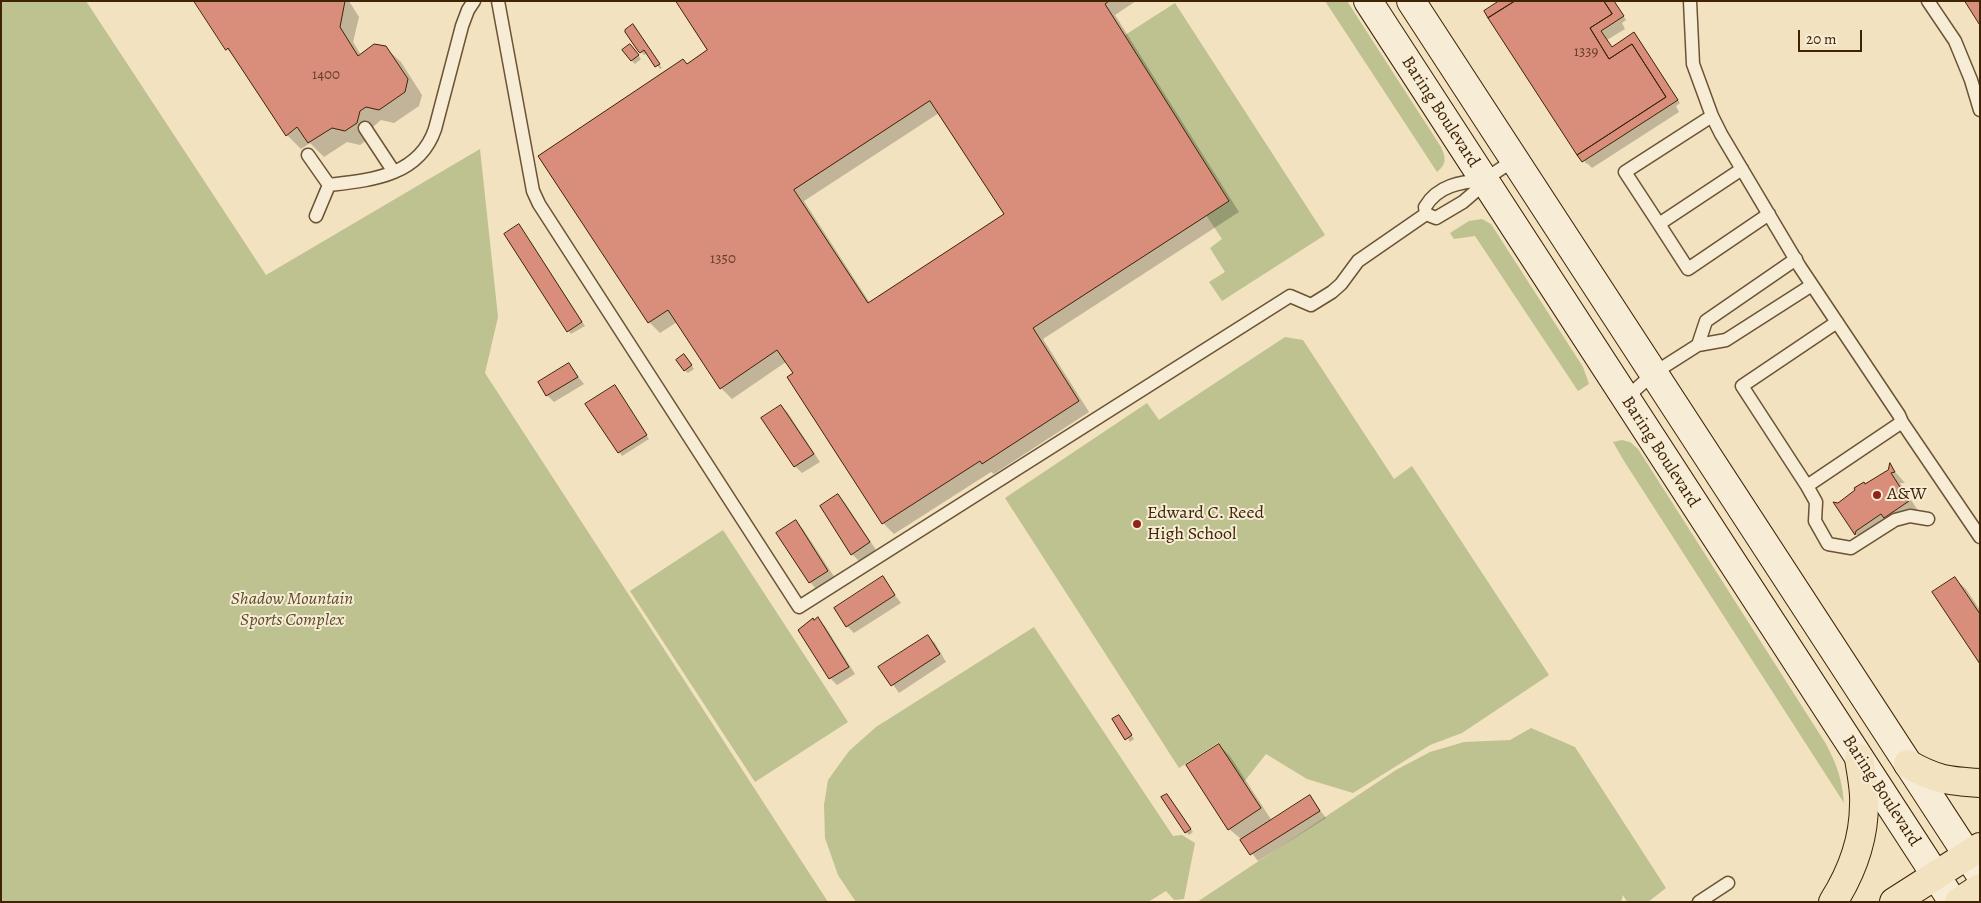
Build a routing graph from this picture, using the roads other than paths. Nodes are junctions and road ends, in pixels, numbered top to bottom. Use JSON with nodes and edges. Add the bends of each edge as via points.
{"nodes":[{"id":1,"x":474,"y":1,"type":"edge"},
{"id":2,"x":498,"y":1,"type":"edge"},
{"id":3,"x":1368,"y":1,"type":"edge"},
{"id":4,"x":1411,"y":1,"type":"edge"},
{"id":5,"x":1690,"y":1,"type":"edge"},
{"id":6,"x":1928,"y":1,"type":"edge"},
{"id":7,"x":1980,"y":110,"type":"edge"},
{"id":8,"x":1712,"y":116,"type":"junction"},
{"id":9,"x":365,"y":128,"type":"dead end"},
{"id":10,"x":308,"y":155,"type":"dead end"},
{"id":11,"x":1514,"y":160,"type":"junction"},
{"id":12,"x":1742,"y":169,"type":"junction"},
{"id":13,"x":394,"y":172,"type":"junction"},
{"id":14,"x":1484,"y":180,"type":"junction"},
{"id":15,"x":329,"y":185,"type":"junction"},
{"id":16,"x":1426,"y":214,"type":"junction"},
{"id":17,"x":1769,"y":214,"type":"junction"},
{"id":18,"x":316,"y":216,"type":"dead end"},
{"id":19,"x":1659,"y":224,"type":"junction"},
{"id":20,"x":1796,"y":259,"type":"junction"},
{"id":21,"x":1812,"y":285,"type":"junction"},
{"id":22,"x":1837,"y":322,"type":"junction"},
{"id":23,"x":1698,"y":345,"type":"junction"},
{"id":24,"x":1654,"y":374,"type":"junction"},
{"id":25,"x":1626,"y":398,"type":"junction"},
{"id":26,"x":1902,"y":422,"type":"junction"},
{"id":27,"x":1807,"y":486,"type":"junction"},
{"id":28,"x":1928,"y":519,"type":"dead end"},
{"id":29,"x":1980,"y":537,"type":"edge"},
{"id":30,"x":1859,"y":758,"type":"junction"},
{"id":31,"x":1908,"y":764,"type":"junction"},
{"id":32,"x":1980,"y":783,"type":"edge"},
{"id":33,"x":1976,"y":858,"type":"edge"},
{"id":34,"x":1936,"y":875,"type":"junction"},
{"id":35,"x":1728,"y":883,"type":"dead end"},
{"id":36,"x":1980,"y":888,"type":"edge"},
{"id":37,"x":1699,"y":902,"type":"edge"},
{"id":38,"x":1833,"y":902,"type":"edge"},
{"id":39,"x":1894,"y":902,"type":"edge"},
{"id":40,"x":1953,"y":902,"type":"edge"},
{"id":41,"x":1959,"y":902,"type":"edge"}],
"edges":[{"from":1,"to":13,"type":"lane","via":[[462,26],[430,143],[413,161]]},
{"from":2,"to":16,"type":"lane","via":[[538,204],[799,608],[1290,296],[1311,305],[1332,292],[1358,261]]},
{"from":3,"to":14,"type":"main road","name":"Baring Boulevard"},
{"from":4,"to":11,"type":"main road","name":"Baring Boulevard"},
{"from":5,"to":8,"type":"lane","via":[[1693,64]]},
{"from":6,"to":7,"type":"lane","via":[[1955,41]]},
{"from":8,"to":12,"type":"lane"},
{"from":8,"to":19,"type":"lane","via":[[1625,172]]},
{"from":9,"to":13,"type":"lane"},
{"from":10,"to":15,"type":"lane"},
{"from":11,"to":14,"type":"lane"},
{"from":11,"to":24,"type":"main road","name":"Baring Boulevard"},
{"from":12,"to":17,"type":"lane"},
{"from":12,"to":19,"type":"lane"},
{"from":13,"to":15,"type":"lane","via":[[363,181]]},
{"from":14,"to":16,"type":"lane","via":[[1472,194],[1443,215],[1436,218]]},
{"from":14,"to":16,"type":"lane","via":[[1449,185],[1429,199]]},
{"from":14,"to":25,"type":"main road","name":"Baring Boulevard"},
{"from":15,"to":18,"type":"lane"},
{"from":17,"to":19,"type":"lane","via":[[1688,269]]},
{"from":17,"to":20,"type":"lane"},
{"from":20,"to":21,"type":"lane"},
{"from":20,"to":23,"type":"lane","via":[[1706,321]]},
{"from":21,"to":22,"type":"lane"},
{"from":21,"to":23,"type":"lane","via":[[1726,340]]},
{"from":22,"to":26,"type":"lane"},
{"from":22,"to":27,"type":"lane","via":[[1742,386]]},
{"from":23,"to":24,"type":"lane"},
{"from":24,"to":25,"type":"lane"},
{"from":24,"to":31,"type":"main road","name":"Baring Boulevard"},
{"from":25,"to":30,"type":"main road","name":"Baring Boulevard"},
{"from":26,"to":27,"type":"lane"},
{"from":26,"to":29,"type":"lane"},
{"from":27,"to":28,"type":"lane","via":[[1816,502],[1815,521],[1828,544],[1851,548],[1895,520],[1910,516]]},
{"from":30,"to":34,"type":"main road","name":"Baring Boulevard"},
{"from":30,"to":38,"type":"main road","via":[[1864,803],[1861,837],[1852,866]]},
{"from":31,"to":32,"type":"main road","via":[[1946,781]]},
{"from":31,"to":33,"type":"main road","name":"Baring Boulevard"},
{"from":33,"to":34,"type":"main road"},
{"from":34,"to":39,"type":"main road"},
{"from":34,"to":40,"type":"main road","name":"Baring Boulevard"},
{"from":35,"to":37,"type":"lane"},
{"from":36,"to":41,"type":"main road"}]}
